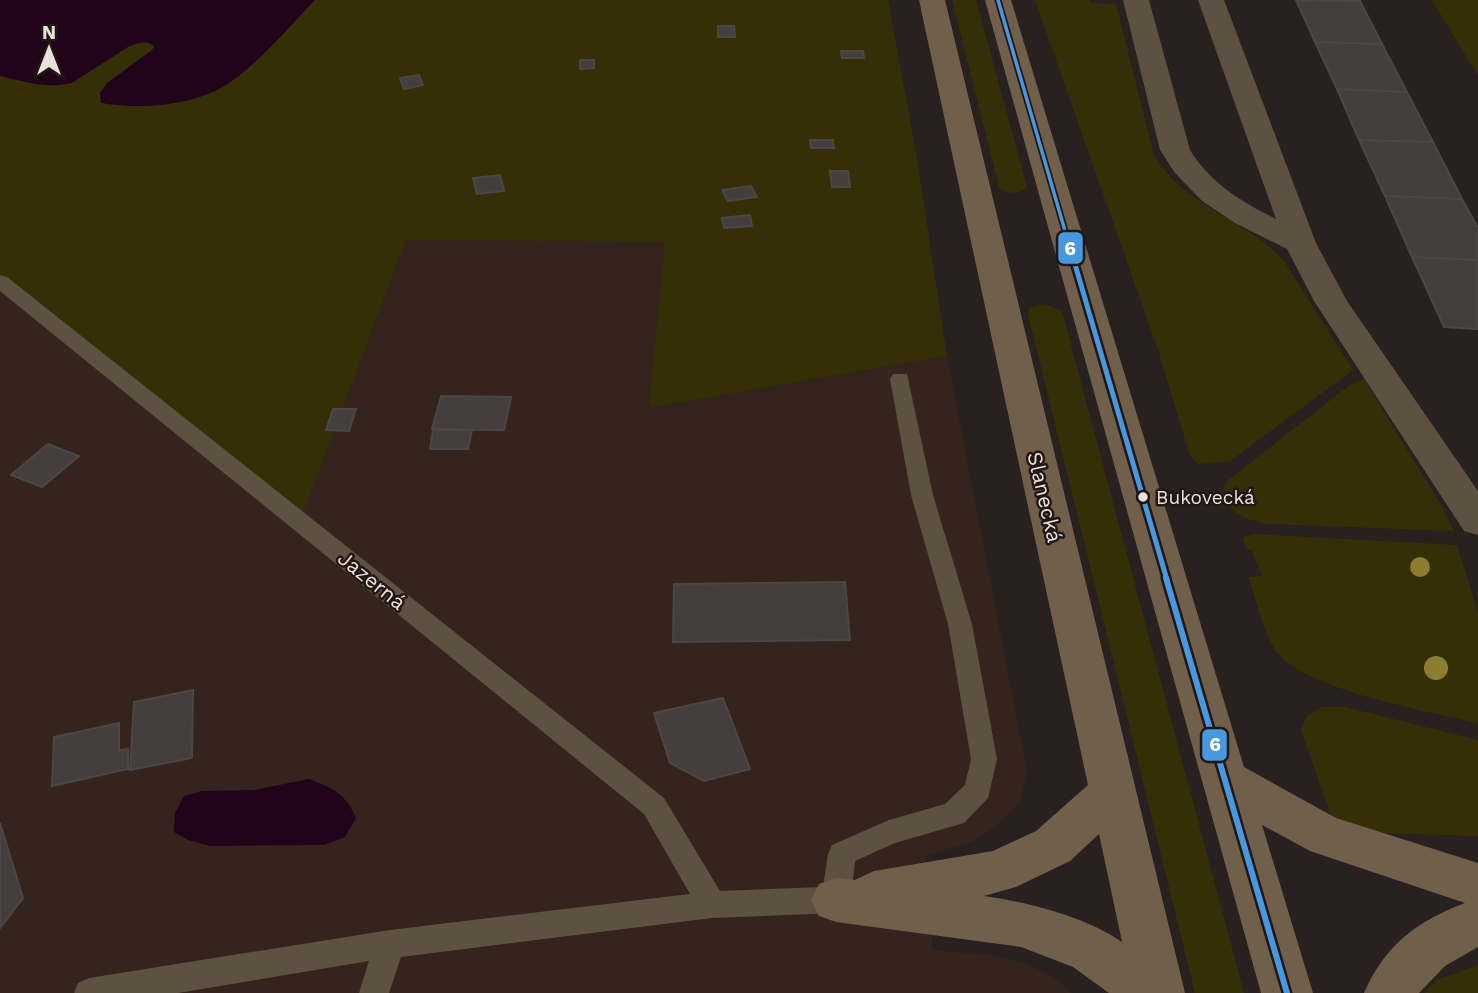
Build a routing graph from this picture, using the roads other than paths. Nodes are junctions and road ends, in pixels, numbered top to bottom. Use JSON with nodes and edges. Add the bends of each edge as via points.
{"nodes":[{"id":1,"x":932,"y":0,"type":"edge"},
{"id":2,"x":999,"y":0,"type":"edge"},
{"id":3,"x":1136,"y":0,"type":"edge"},
{"id":4,"x":1211,"y":0,"type":"edge"},
{"id":5,"x":1300,"y":243,"type":"junction"},
{"id":6,"x":0,"y":281,"type":"edge"},
{"id":7,"x":900,"y":379,"type":"dead end"},
{"id":8,"x":1478,"y":521,"type":"edge"},
{"id":9,"x":1224,"y":779,"type":"junction"},
{"id":10,"x":1113,"y":792,"type":"junction"},
{"id":11,"x":1478,"y":885,"type":"edge"},
{"id":12,"x":836,"y":900,"type":"junction"},
{"id":13,"x":712,"y":905,"type":"junction"},
{"id":14,"x":1478,"y":921,"type":"edge"},
{"id":15,"x":390,"y":944,"type":"junction"},
{"id":16,"x":89,"y":993,"type":"edge"},
{"id":17,"x":374,"y":993,"type":"edge"},
{"id":18,"x":1150,"y":993,"type":"edge"},
{"id":19,"x":1159,"y":993,"type":"edge"},
{"id":20,"x":1287,"y":993,"type":"edge"},
{"id":21,"x":1390,"y":993,"type":"edge"}],
"edges":[{"from":1,"to":10,"type":"highway","name":"Slanecká"},
{"from":2,"to":9,"type":"highway"},
{"from":3,"to":5,"type":"street","via":[[1184,168],[1216,198]]},
{"from":4,"to":5,"type":"street"},
{"from":5,"to":8,"type":"street","via":[[1331,302]]},
{"from":6,"to":13,"type":"lane","name":"Jazerná","via":[[654,806]]},
{"from":7,"to":12,"type":"lane","via":[[919,484],[960,624],[984,759],[978,790],[954,814],[889,832],[842,854]]},
{"from":9,"to":11,"type":"highway","via":[[1327,836]]},
{"from":9,"to":20,"type":"highway"},
{"from":10,"to":12,"type":"highway","via":[[1053,846],[999,872]]},
{"from":10,"to":19,"type":"highway","name":"Slanecká"},
{"from":12,"to":13,"type":"lane"},
{"from":12,"to":18,"type":"highway","via":[[1021,924],[1091,950]]},
{"from":13,"to":15,"type":"lane"},
{"from":14,"to":21,"type":"highway","via":[[1424,950],[1400,973]]},
{"from":15,"to":16,"type":"lane"},
{"from":15,"to":17,"type":"lane"}]}
